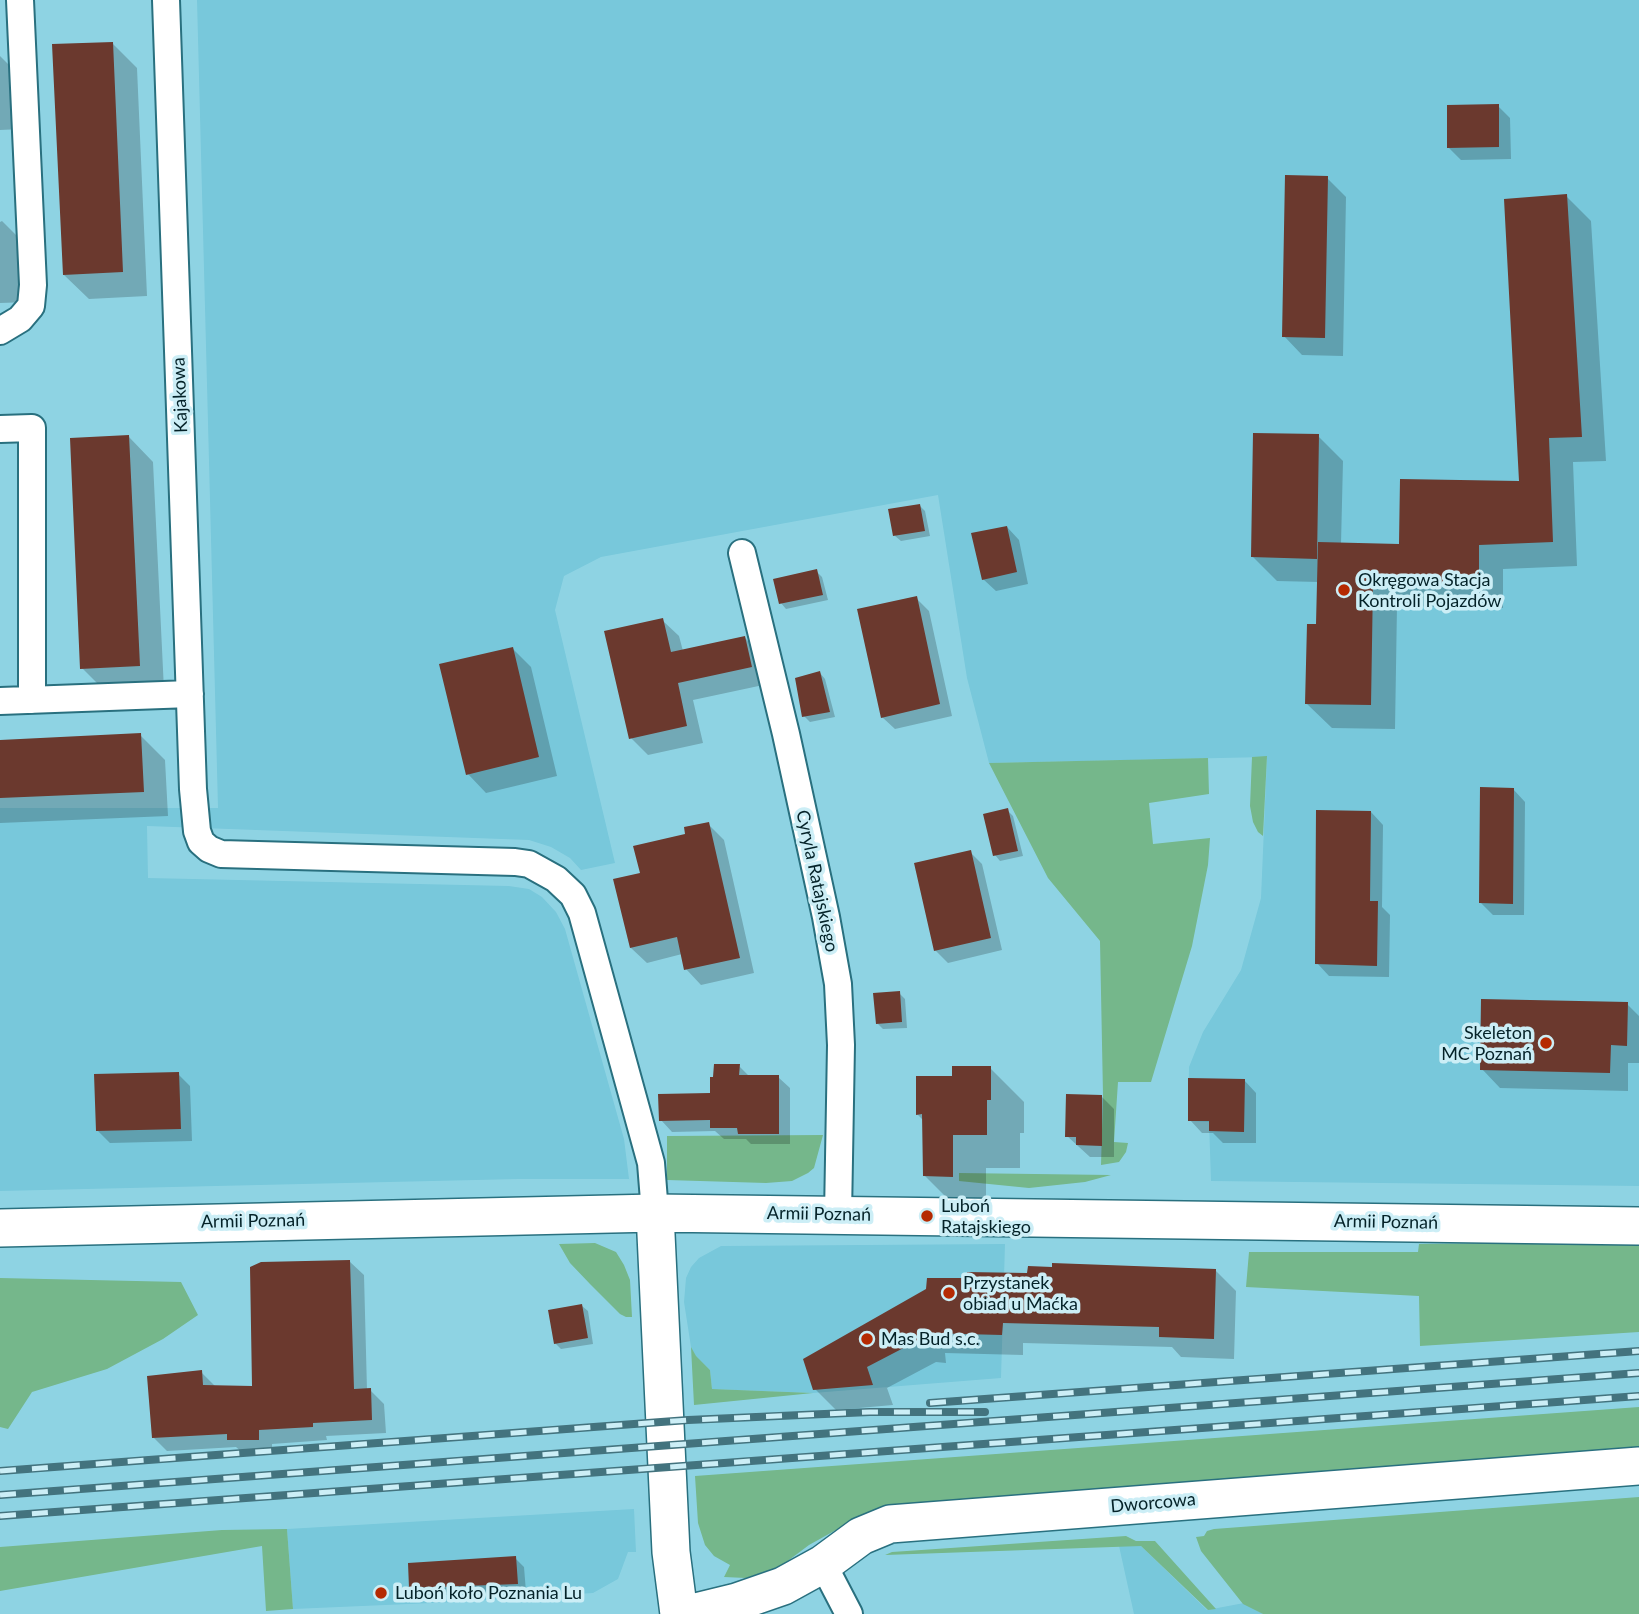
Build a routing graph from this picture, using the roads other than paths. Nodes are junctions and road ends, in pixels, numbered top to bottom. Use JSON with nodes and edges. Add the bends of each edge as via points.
{"nodes":[{"id":1,"x":20,"y":0,"type":"edge"},
{"id":2,"x":166,"y":0,"type":"edge"},
{"id":3,"x":0,"y":331,"type":"edge"},
{"id":4,"x":0,"y":429,"type":"edge"},
{"id":5,"x":742,"y":553,"type":"dead end"},
{"id":6,"x":190,"y":694,"type":"junction"},
{"id":7,"x":32,"y":700,"type":"junction"},
{"id":8,"x":0,"y":701,"type":"edge"},
{"id":9,"x":655,"y":1213,"type":"junction"},
{"id":10,"x":838,"y":1214,"type":"junction"},
{"id":11,"x":1639,"y":1226,"type":"edge"},
{"id":12,"x":0,"y":1228,"type":"edge"},
{"id":13,"x":1639,"y":1466,"type":"edge"},
{"id":14,"x":823,"y":1564,"type":"junction"},
{"id":15,"x":679,"y":1614,"type":"edge"},
{"id":16,"x":688,"y":1614,"type":"edge"},
{"id":17,"x":849,"y":1614,"type":"edge"}],
"edges":[{"from":1,"to":3,"type":"street","via":[[33,285],[31,306]]},
{"from":2,"to":6,"type":"street","name":"Kajakowa"},
{"from":4,"to":7,"type":"street","via":[[32,428]]},
{"from":5,"to":10,"type":"street","name":"Cyryla Ratajskiego","via":[[786,734],[838,984]]},
{"from":6,"to":7,"type":"street"},
{"from":6,"to":9,"type":"street","name":"Kajakowa","via":[[197,831],[201,842],[221,854],[515,862],[536,867],[573,895],[582,913],[651,1163]]},
{"from":7,"to":8,"type":"street"},
{"from":9,"to":10,"type":"main road","name":"Armii Poznań"},
{"from":9,"to":12,"type":"main road","name":"Armii Poznań"},
{"from":9,"to":15,"type":"main road","via":[[671,1552]]},
{"from":10,"to":11,"type":"main road","name":"Armii Poznań"},
{"from":13,"to":14,"type":"main road","name":"Dworcowa","via":[[906,1522],[874,1530]]},
{"from":14,"to":16,"type":"main road","name":"Dworcowa","via":[[765,1593]]},
{"from":14,"to":17,"type":"street"}]}
